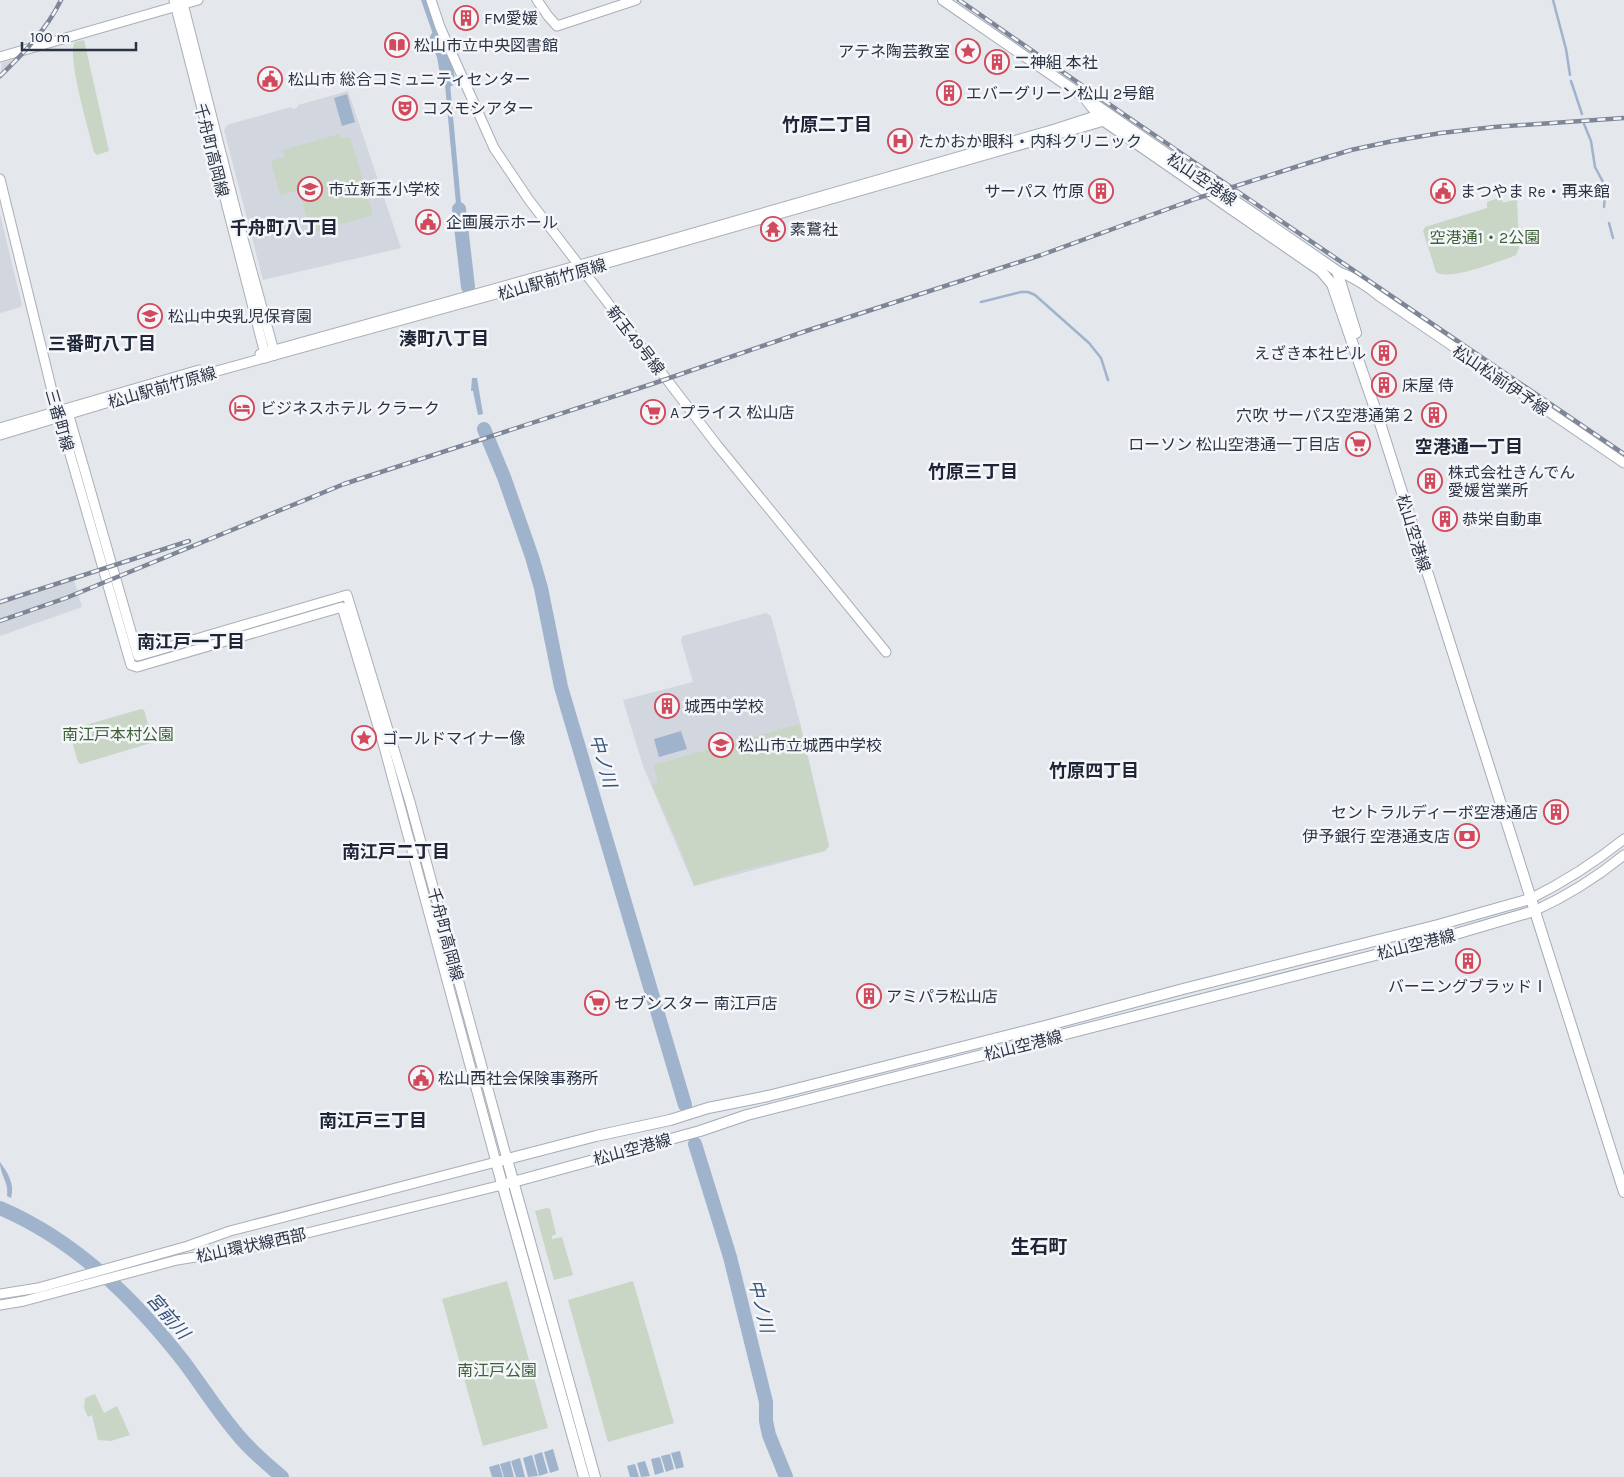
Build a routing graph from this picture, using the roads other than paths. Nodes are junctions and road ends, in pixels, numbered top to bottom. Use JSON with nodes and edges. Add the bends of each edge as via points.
{"nodes":[{"id":1,"x":198,"y":0,"type":"edge"},
{"id":2,"x":431,"y":0,"type":"edge"},
{"id":3,"x":538,"y":0,"type":"edge"},
{"id":4,"x":636,"y":0,"type":"edge"},
{"id":5,"x":943,"y":0,"type":"edge"},
{"id":6,"x":179,"y":3,"type":"edge"},
{"id":7,"x":0,"y":57,"type":"edge"},
{"id":8,"x":1106,"y":117,"type":"junction"},
{"id":9,"x":0,"y":179,"type":"edge"},
{"id":10,"x":581,"y":268,"type":"junction"},
{"id":11,"x":1337,"y":278,"type":"junction"},
{"id":12,"x":1346,"y":313,"type":"junction"},
{"id":13,"x":270,"y":354,"type":"junction"},
{"id":14,"x":68,"y":411,"type":"junction"},
{"id":15,"x":58,"y":414,"type":"junction"},
{"id":16,"x":1380,"y":423,"type":"junction"},
{"id":17,"x":0,"y":428,"type":"edge"},
{"id":18,"x":0,"y":435,"type":"edge"},
{"id":19,"x":1624,"y":463,"type":"edge"},
{"id":20,"x":347,"y":595,"type":"joint"},
{"id":21,"x":342,"y":607,"type":"joint"},
{"id":22,"x":886,"y":652,"type":"dead end"},
{"id":23,"x":410,"y":802,"type":"junction"},
{"id":24,"x":400,"y":805,"type":"junction"},
{"id":25,"x":1624,"y":839,"type":"edge"},
{"id":26,"x":1624,"y":855,"type":"edge"},
{"id":27,"x":1530,"y":899,"type":"junction"},
{"id":28,"x":1534,"y":911,"type":"junction"},
{"id":29,"x":508,"y":1159,"type":"junction"},
{"id":30,"x":496,"y":1162,"type":"junction"},
{"id":31,"x":514,"y":1181,"type":"junction"},
{"id":32,"x":502,"y":1184,"type":"junction"},
{"id":33,"x":1624,"y":1192,"type":"edge"},
{"id":34,"x":0,"y":1294,"type":"edge"},
{"id":35,"x":0,"y":1305,"type":"edge"},
{"id":36,"x":584,"y":1477,"type":"edge"},
{"id":37,"x":595,"y":1477,"type":"edge"}],
"edges":[{"from":1,"to":6,"type":"street"},
{"from":2,"to":10,"type":"street","name":"新玉49号線","via":[[494,148]]},
{"from":3,"to":4,"type":"street","via":[[557,26]]},
{"from":5,"to":8,"type":"main road","name":"松山空港線","via":[[1085,98]]},
{"from":6,"to":7,"type":"street"},
{"from":6,"to":13,"type":"street","name":"千舟町高岡線"},
{"from":8,"to":10,"type":"street","name":"松山駅前竹原線"},
{"from":8,"to":11,"type":"main road","name":"松山空港線"},
{"from":9,"to":15,"type":"street","name":"三番町線"},
{"from":10,"to":13,"type":"street","name":"松山駅前竹原線"},
{"from":10,"to":22,"type":"street","name":"新玉49号線","via":[[717,445]]},
{"from":11,"to":12,"type":"main road"},
{"from":11,"to":12,"type":"main road","name":"松山空港線","via":[[1334,290]]},
{"from":11,"to":19,"type":"street","name":"松山松前伊予線","via":[[1379,296]]},
{"from":12,"to":16,"type":"main road","name":"松山空港線","via":[[1359,365]]},
{"from":12,"to":16,"type":"main road","name":"松山空港線","via":[[1377,403]]},
{"from":13,"to":14,"type":"street","name":"松山駅前竹原線"},
{"from":14,"to":15,"type":"street","name":"松山駅前竹原線"},
{"from":14,"to":20,"type":"street","name":"三番町線","via":[[138,656]]},
{"from":15,"to":17,"type":"street","name":"松山駅前竹原線"},
{"from":15,"to":18,"type":"street","name":"松山駅前竹原線"},
{"from":15,"to":21,"type":"street","name":"三番町線","via":[[131,664],[137,667]]},
{"from":16,"to":27,"type":"main road","name":"松山空港線"},
{"from":20,"to":23,"type":"street","name":"千舟町高岡線"},
{"from":21,"to":24,"type":"street","name":"千舟町高岡線"},
{"from":23,"to":24,"type":"street"},
{"from":23,"to":29,"type":"street","name":"千舟町高岡線"},
{"from":24,"to":30,"type":"street","name":"千舟町高岡線"},
{"from":25,"to":27,"type":"street","via":[[1594,863]]},
{"from":26,"to":28,"type":"street","via":[[1562,898]]},
{"from":27,"to":28,"type":"main road","name":"松山空港線"},
{"from":27,"to":29,"type":"main road","name":"松山空港線","via":[[1049,1026]]},
{"from":28,"to":31,"type":"main road","name":"松山空港線","via":[[1450,936],[747,1115],[700,1131]]},
{"from":28,"to":33,"type":"main road","name":"松山空港線"},
{"from":29,"to":30,"type":"main road","name":"松山空港線"},
{"from":29,"to":31,"type":"main road"},
{"from":30,"to":32,"type":"main road"},
{"from":30,"to":34,"type":"street","name":"松山環状線西部","via":[[230,1231],[188,1246],[23,1291]]},
{"from":31,"to":32,"type":"main road","name":"松山空港線"},
{"from":31,"to":37,"type":"main road"},
{"from":32,"to":35,"type":"street","name":"松山環状線西部"},
{"from":32,"to":36,"type":"main road"}]}
